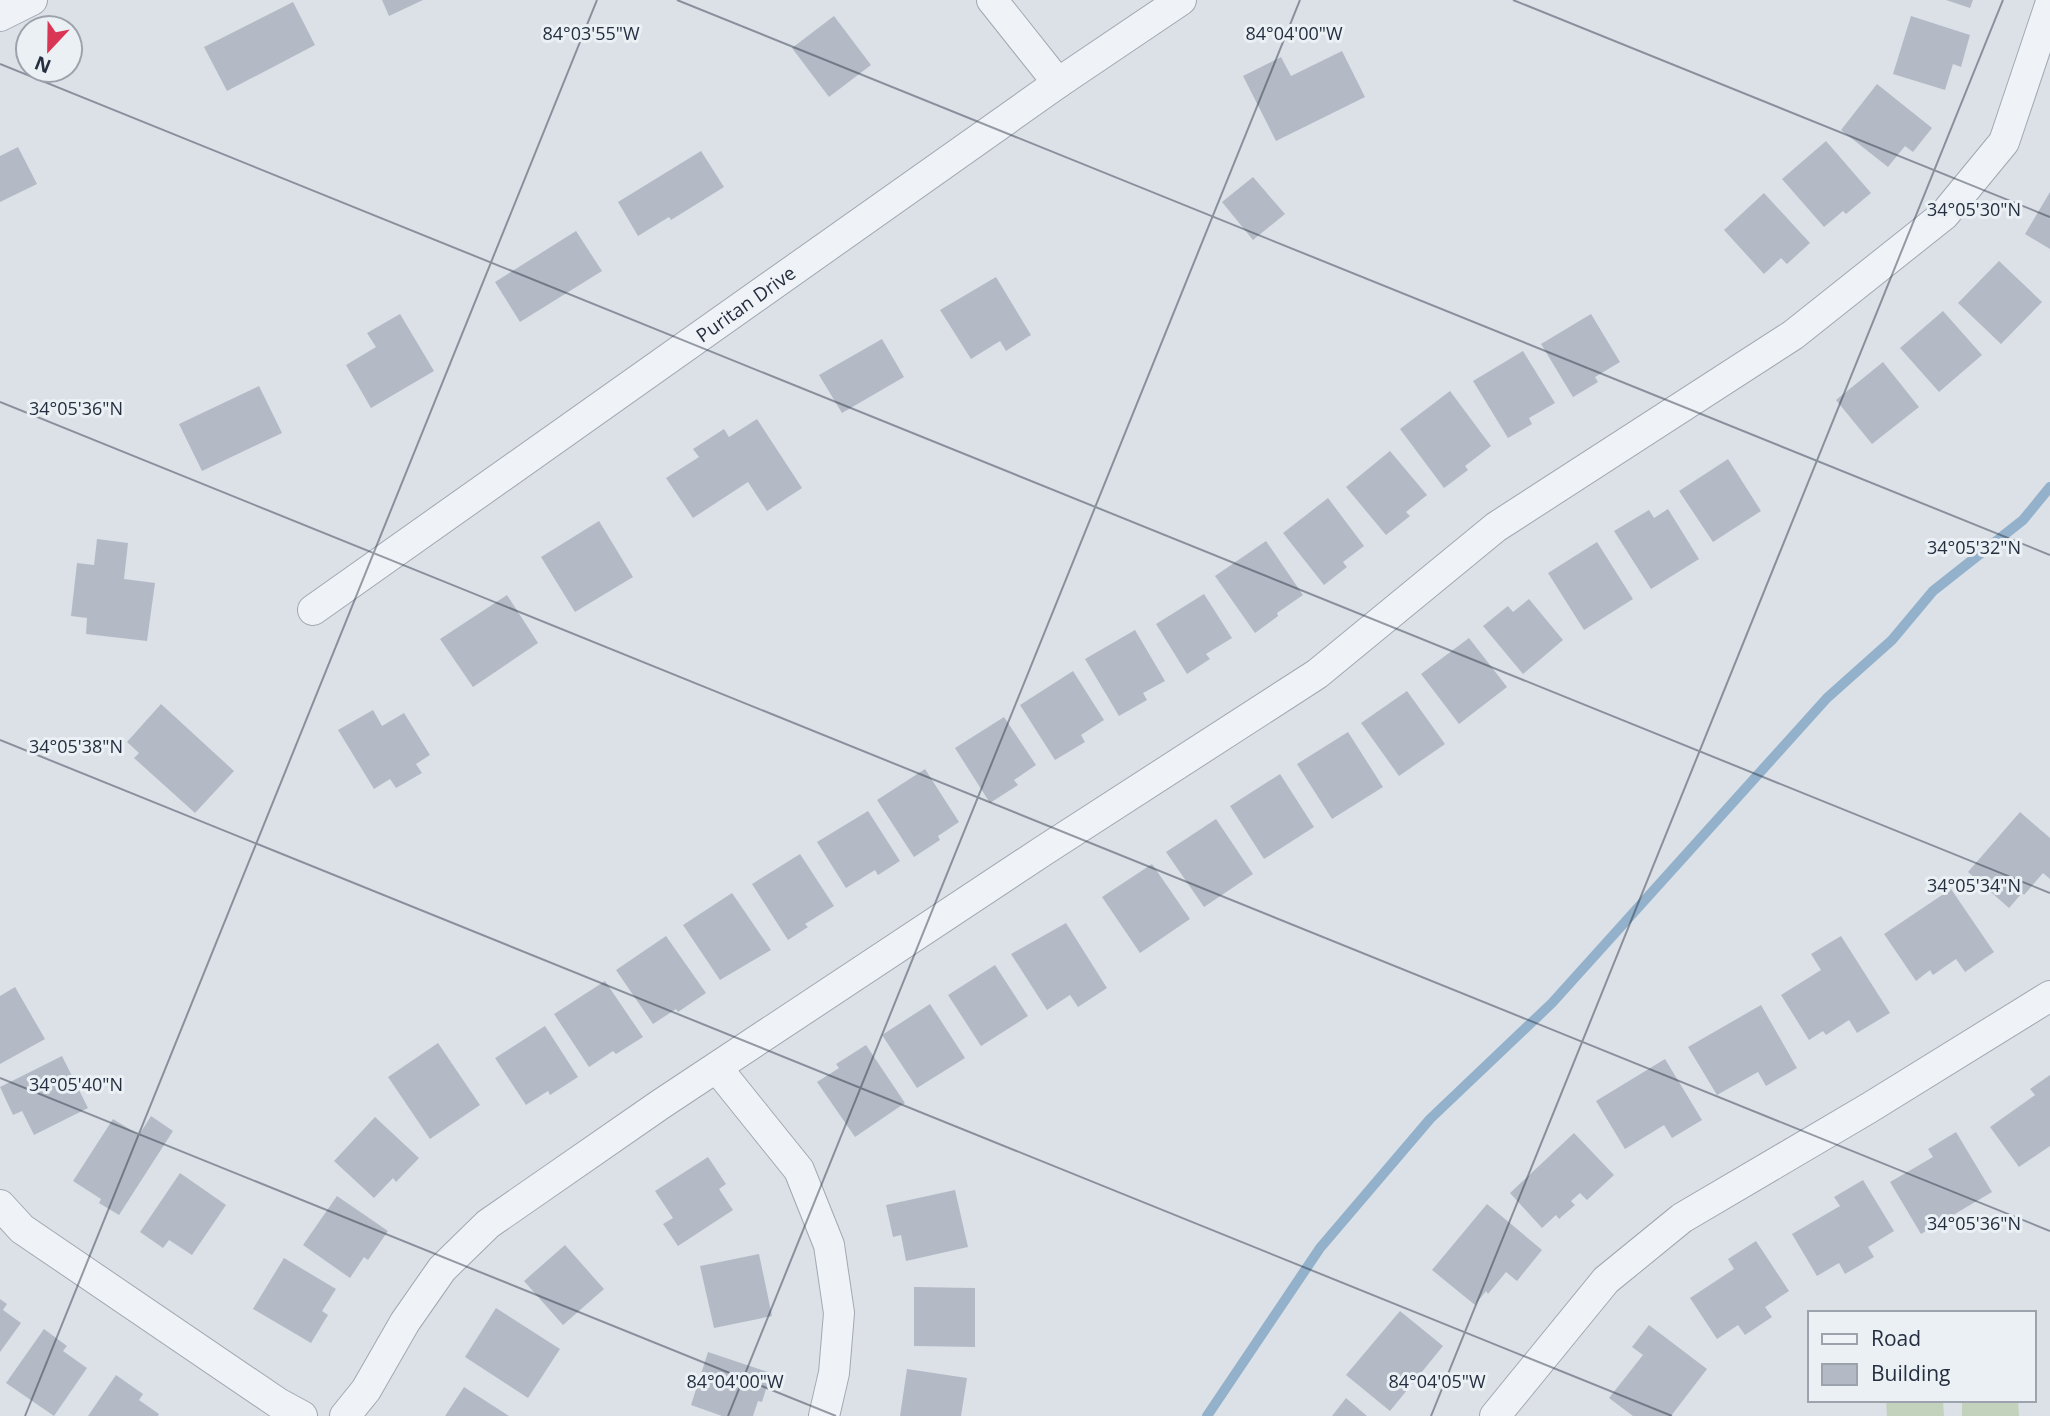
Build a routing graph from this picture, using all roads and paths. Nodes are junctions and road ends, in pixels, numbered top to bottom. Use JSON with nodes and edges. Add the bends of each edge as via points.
{"nodes":[{"id":1,"x":32,"y":0,"type":"edge"},
{"id":2,"x":992,"y":0,"type":"edge"},
{"id":3,"x":1181,"y":0,"type":"edge"},
{"id":4,"x":2050,"y":5,"type":"edge"},
{"id":5,"x":0,"y":16,"type":"edge"},
{"id":6,"x":1058,"y":83,"type":"junction"},
{"id":7,"x":313,"y":610,"type":"dead end"},
{"id":8,"x":2050,"y":996,"type":"edge"},
{"id":9,"x":717,"y":1068,"type":"junction"},
{"id":10,"x":0,"y":1205,"type":"edge"},
{"id":11,"x":302,"y":1416,"type":"edge"},
{"id":12,"x":345,"y":1416,"type":"edge"},
{"id":13,"x":824,"y":1416,"type":"edge"},
{"id":14,"x":1495,"y":1416,"type":"edge"}],
"edges":[{"from":1,"to":5,"type":"street"},
{"from":2,"to":6,"type":"street"},
{"from":3,"to":6,"type":"street","name":"Puritan Drive"},
{"from":4,"to":9,"type":"street","via":[[2004,142],[1944,215],[1793,335],[1496,527],[1317,674]]},
{"from":6,"to":7,"type":"street","name":"Puritan Drive"},
{"from":8,"to":14,"type":"street","via":[[1682,1218],[1606,1280]]},
{"from":9,"to":12,"type":"street","via":[[488,1224],[442,1269]]},
{"from":9,"to":13,"type":"street","via":[[799,1170],[829,1245],[839,1312],[834,1373]]},
{"from":10,"to":11,"type":"street","via":[[22,1229]]}]}
